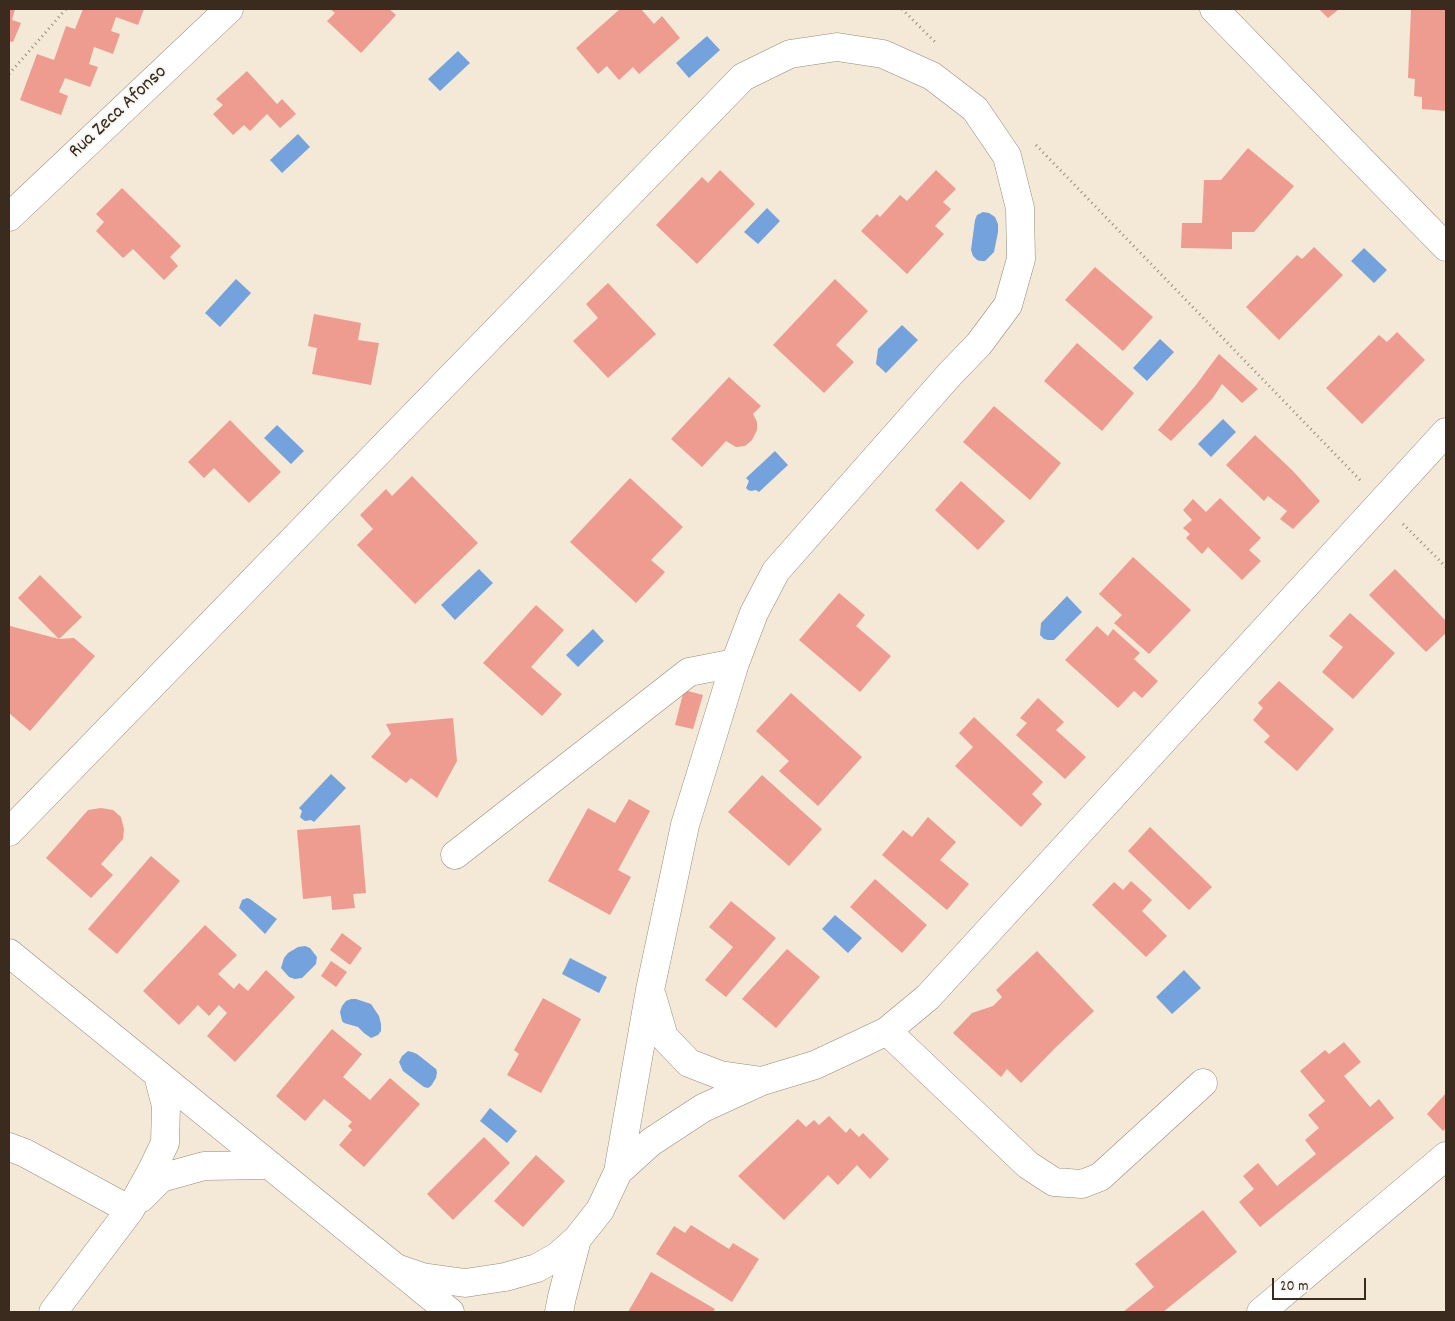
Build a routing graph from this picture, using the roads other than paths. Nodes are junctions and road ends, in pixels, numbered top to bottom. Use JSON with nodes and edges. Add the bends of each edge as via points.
{"nodes":[{"id":1,"x":229,"y":9,"type":"edge"},
{"id":2,"x":1214,"y":9,"type":"edge"},
{"id":3,"x":9,"y":217,"type":"edge"},
{"id":4,"x":1446,"y":247,"type":"edge"},
{"id":5,"x":1446,"y":432,"type":"edge"},
{"id":6,"x":735,"y":663,"type":"junction"},
{"id":7,"x":9,"y":832,"type":"edge"},
{"id":8,"x":455,"y":855,"type":"dead end"},
{"id":9,"x":10,"y":952,"type":"edge"},
{"id":10,"x":650,"y":990,"type":"junction"},
{"id":11,"x":886,"y":1031,"type":"junction"},
{"id":12,"x":158,"y":1075,"type":"junction"},
{"id":13,"x":762,"y":1081,"type":"junction"},
{"id":14,"x":1203,"y":1082,"type":"dead end"},
{"id":15,"x":9,"y":1147,"type":"edge"},
{"id":16,"x":1446,"y":1156,"type":"edge"},
{"id":17,"x":269,"y":1165,"type":"junction"},
{"id":18,"x":618,"y":1172,"type":"junction"},
{"id":19,"x":130,"y":1210,"type":"junction"},
{"id":20,"x":577,"y":1240,"type":"junction"},
{"id":21,"x":396,"y":1268,"type":"junction"},
{"id":22,"x":53,"y":1312,"type":"edge"},
{"id":23,"x":450,"y":1312,"type":"edge"},
{"id":24,"x":559,"y":1312,"type":"edge"},
{"id":25,"x":1260,"y":1312,"type":"edge"}],
"edges":[{"from":1,"to":3,"type":"street","name":"Rua Zeca Afonso"},
{"from":2,"to":4,"type":"street"},
{"from":5,"to":11,"type":"street","via":[[928,997]]},
{"from":6,"to":7,"type":"street","via":[[754,613],[776,571],[979,344],[1008,305],[1021,259],[1020,208],[1007,156],[991,132],[975,109],[932,76],[883,54],[837,47],[790,54],[743,77]]},
{"from":6,"to":8,"type":"street","via":[[689,672]]},
{"from":6,"to":10,"type":"street","via":[[685,825]]},
{"from":9,"to":12,"type":"street"},
{"from":10,"to":13,"type":"street","via":[[664,1037],[689,1063],[720,1075]]},
{"from":10,"to":18,"type":"street"},
{"from":11,"to":13,"type":"street","via":[[815,1065]]},
{"from":11,"to":14,"type":"street","via":[[1028,1165],[1054,1182],[1082,1184],[1100,1177]]},
{"from":12,"to":17,"type":"street"},
{"from":12,"to":19,"type":"street","via":[[166,1106],[165,1143]]},
{"from":13,"to":18,"type":"street","via":[[703,1108],[651,1142]]},
{"from":15,"to":19,"type":"street"},
{"from":16,"to":25,"type":"street"},
{"from":17,"to":19,"type":"street","via":[[204,1166],[161,1178]]},
{"from":17,"to":21,"type":"street"},
{"from":18,"to":20,"type":"street","via":[[600,1210]]},
{"from":19,"to":22,"type":"street"},
{"from":20,"to":21,"type":"street","via":[[536,1268],[505,1277],[465,1283],[422,1277]]},
{"from":20,"to":24,"type":"street"},
{"from":21,"to":23,"type":"street"}]}
